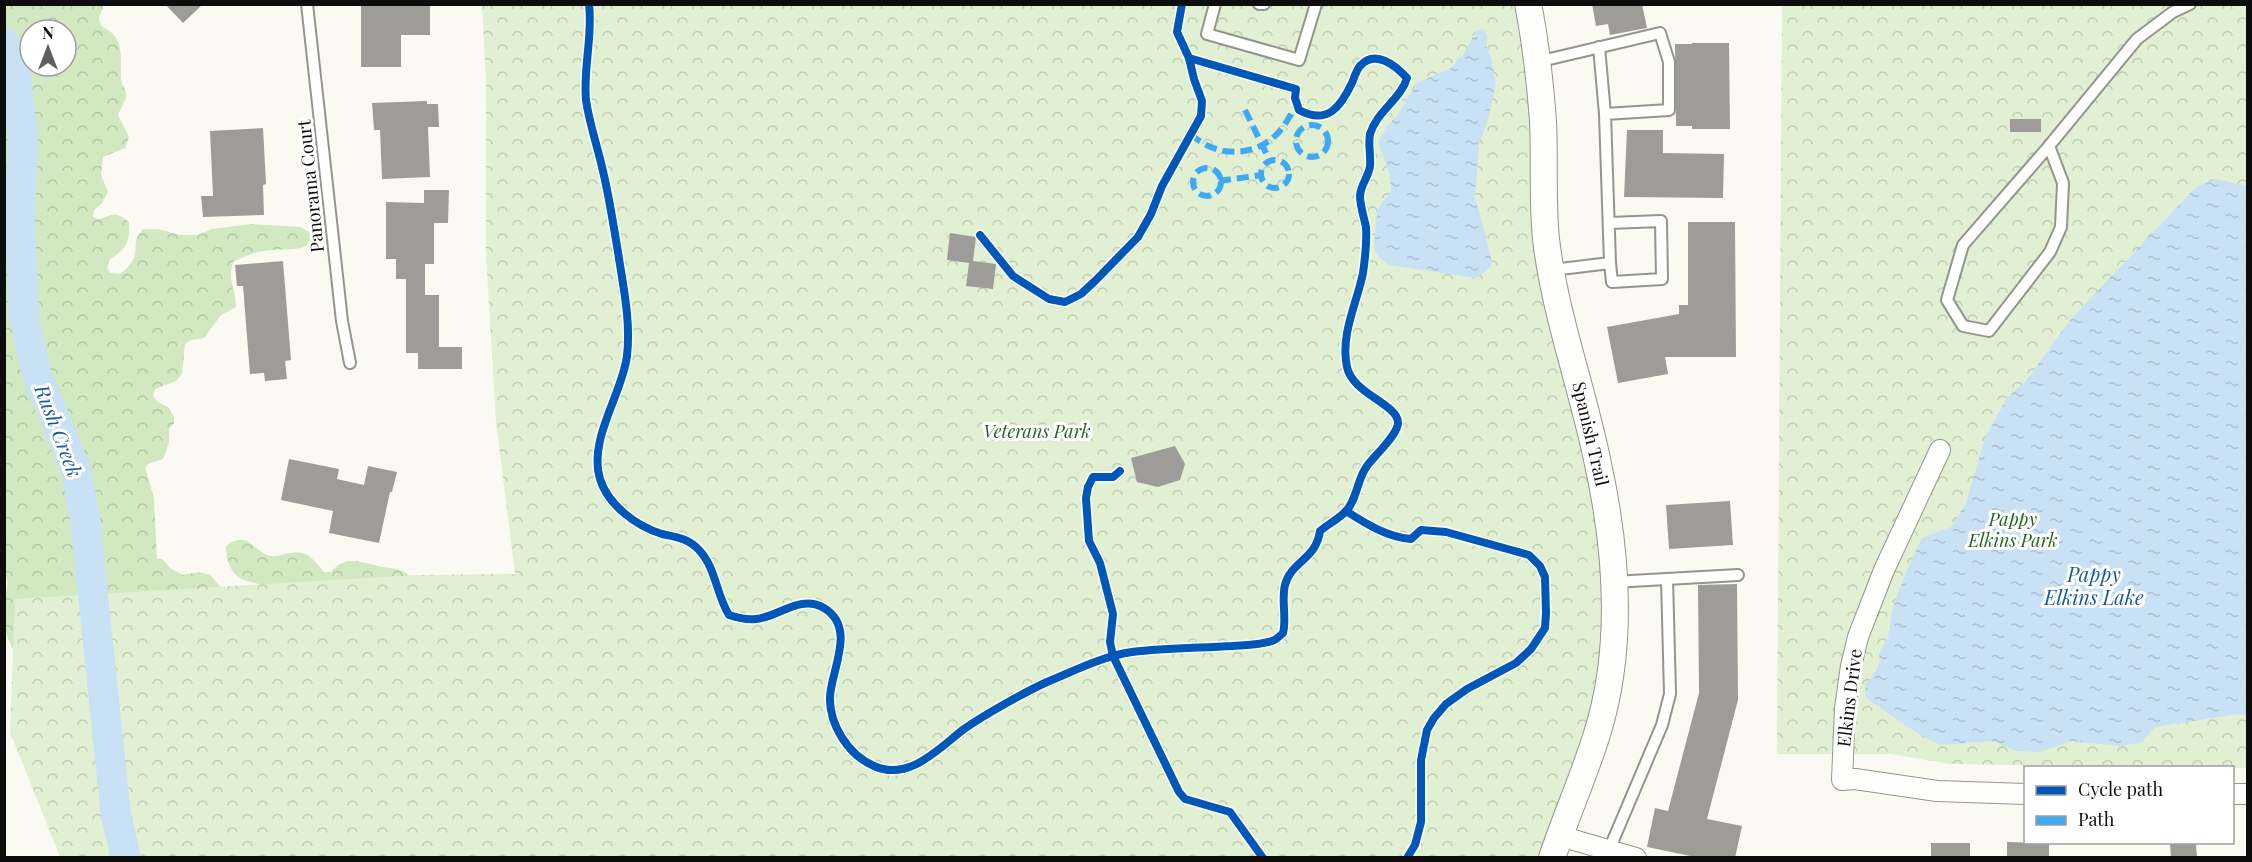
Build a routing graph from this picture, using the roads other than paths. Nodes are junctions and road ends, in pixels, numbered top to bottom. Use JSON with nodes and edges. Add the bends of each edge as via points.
{"nodes":[{"id":1,"x":307,"y":4,"type":"edge"},
{"id":2,"x":1215,"y":4,"type":"edge"},
{"id":3,"x":1316,"y":4,"type":"edge"},
{"id":4,"x":1528,"y":4,"type":"edge"},
{"id":5,"x":2190,"y":4,"type":"edge"},
{"id":6,"x":1599,"y":47,"type":"junction"},
{"id":7,"x":1537,"y":62,"type":"junction"},
{"id":8,"x":1605,"y":114,"type":"junction"},
{"id":9,"x":2049,"y":146,"type":"junction"},
{"id":10,"x":1609,"y":223,"type":"junction"},
{"id":11,"x":1610,"y":263,"type":"junction"},
{"id":12,"x":1552,"y":270,"type":"junction"},
{"id":13,"x":350,"y":363,"type":"dead end"},
{"id":14,"x":1940,"y":450,"type":"dead end"},
{"id":15,"x":1738,"y":575,"type":"dead end"},
{"id":16,"x":1667,"y":579,"type":"junction"},
{"id":17,"x":1613,"y":582,"type":"junction"},
{"id":18,"x":2024,"y":794,"type":"edge"},
{"id":19,"x":1556,"y":847,"type":"edge"},
{"id":20,"x":1610,"y":850,"type":"junction"},
{"id":21,"x":1636,"y":858,"type":"edge"}],
"edges":[{"from":1,"to":13,"type":"lane","name":"Panorama Court"},
{"from":2,"to":3,"type":"lane","via":[[1207,34],[1299,60]]},
{"from":4,"to":7,"type":"street","name":"Spanish Trail"},
{"from":5,"to":9,"type":"lane","via":[[2137,39]]},
{"from":6,"to":7,"type":"lane"},
{"from":6,"to":8,"type":"lane"},
{"from":6,"to":8,"type":"lane","via":[[1660,33],[1669,62],[1669,110]]},
{"from":7,"to":12,"type":"street","name":"Spanish Trail","via":[[1543,120],[1546,238]]},
{"from":8,"to":10,"type":"lane"},
{"from":9,"to":9,"type":"lane","via":[[1963,245],[1947,300],[1963,326],[1989,332],[2050,252],[2061,227],[2063,183]]},
{"from":10,"to":11,"type":"lane"},
{"from":10,"to":11,"type":"lane","via":[[1661,221],[1662,279],[1612,282]]},
{"from":11,"to":12,"type":"lane"},
{"from":12,"to":17,"type":"street","name":"Spanish Trail","via":[[1598,464],[1611,539]]},
{"from":14,"to":18,"type":"street","name":"Elkins Drive","via":[[1884,570],[1858,637],[1845,708],[1842,780],[1937,791]]},
{"from":15,"to":16,"type":"lane"},
{"from":16,"to":17,"type":"lane"},
{"from":16,"to":20,"type":"lane","via":[[1670,694],[1662,725]]},
{"from":17,"to":19,"type":"street","name":"Spanish Trail","via":[[1610,670],[1598,732]]},
{"from":19,"to":20,"type":"street"},
{"from":20,"to":21,"type":"street"}]}
